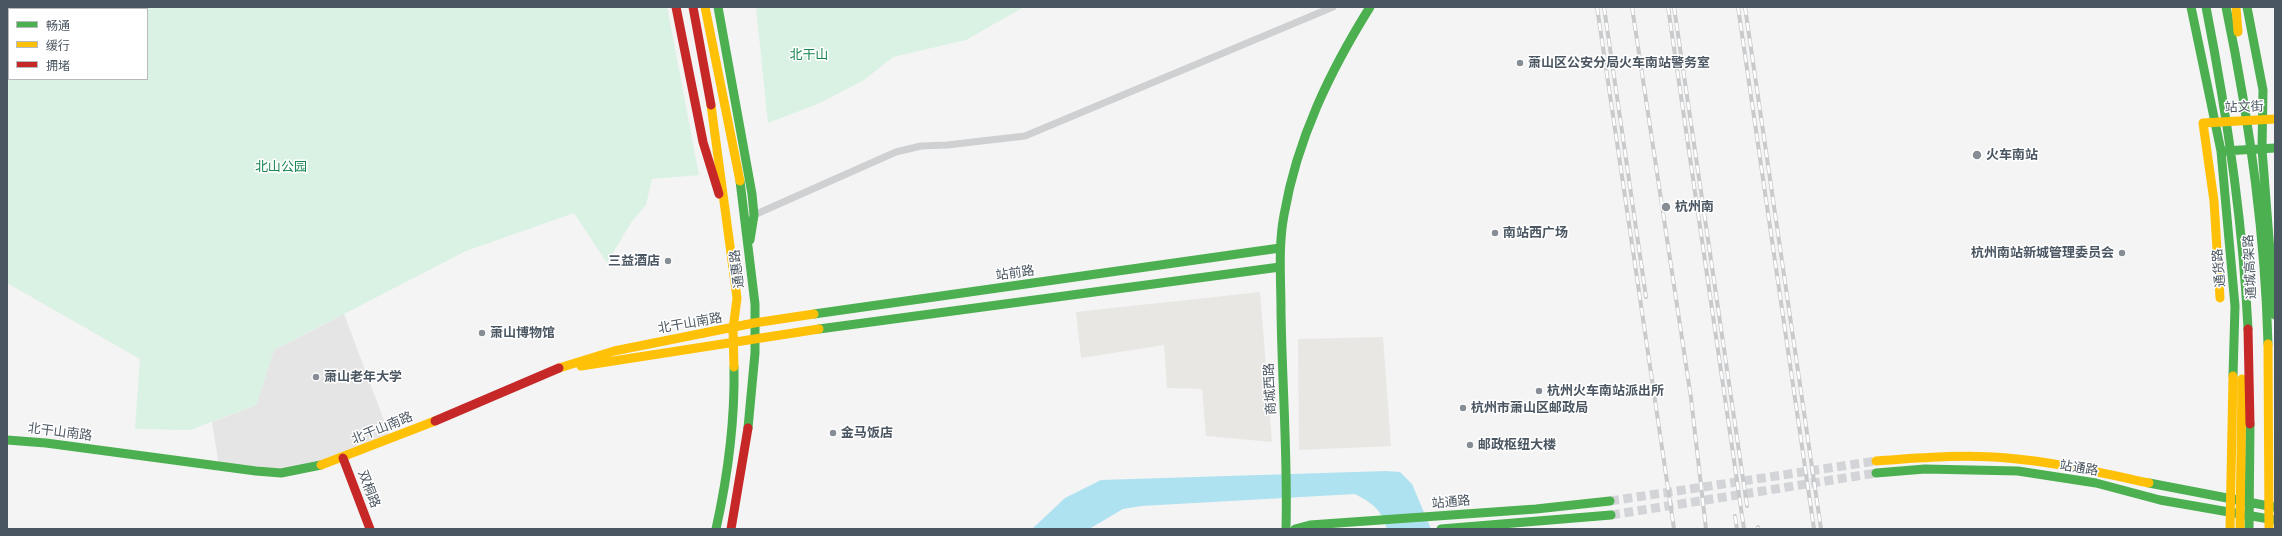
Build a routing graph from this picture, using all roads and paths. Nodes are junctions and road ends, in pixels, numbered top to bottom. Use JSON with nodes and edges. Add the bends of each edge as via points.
{"nodes":[{"id":1,"x":676,"y":7,"type":"edge"},
{"id":2,"x":692,"y":7,"type":"edge"},
{"id":3,"x":705,"y":7,"type":"edge"},
{"id":4,"x":718,"y":7,"type":"edge"},
{"id":5,"x":1333,"y":7,"type":"edge"},
{"id":6,"x":1370,"y":7,"type":"edge"},
{"id":7,"x":2191,"y":7,"type":"edge"},
{"id":8,"x":2206,"y":7,"type":"edge"},
{"id":9,"x":2226,"y":7,"type":"edge"},
{"id":10,"x":2236,"y":7,"type":"edge"},
{"id":11,"x":2248,"y":7,"type":"edge"},
{"id":12,"x":2240,"y":71,"type":"junction"},
{"id":13,"x":2275,"y":119,"type":"edge"},
{"id":14,"x":2264,"y":120,"type":"junction"},
{"id":15,"x":2214,"y":122,"type":"junction"},
{"id":16,"x":2275,"y":148,"type":"edge"},
{"id":17,"x":2262,"y":149,"type":"junction"},
{"id":18,"x":2221,"y":151,"type":"junction"},
{"id":19,"x":754,"y":216,"type":"junction"},
{"id":20,"x":1280,"y":248,"type":"junction"},
{"id":21,"x":733,"y":253,"type":"junction"},
{"id":22,"x":748,"y":254,"type":"junction"},
{"id":23,"x":1280,"y":267,"type":"junction"},
{"id":24,"x":2220,"y":298,"type":"dead end"},
{"id":25,"x":2275,"y":315,"type":"edge"},
{"id":26,"x":754,"y":323,"type":"junction"},
{"id":27,"x":2247,"y":326,"type":"junction"},
{"id":28,"x":733,"y":329,"type":"junction"},
{"id":29,"x":755,"y":338,"type":"junction"},
{"id":30,"x":733,"y":343,"type":"junction"},
{"id":31,"x":553,"y":372,"type":"junction"},
{"id":32,"x":2271,"y":432,"type":"junction"},
{"id":33,"x":7,"y":440,"type":"edge"},
{"id":34,"x":2275,"y":443,"type":"edge"},
{"id":35,"x":343,"y":458,"type":"junction"},
{"id":36,"x":1876,"y":461,"type":"tunnel mouth"},
{"id":37,"x":1876,"y":474,"type":"tunnel mouth"},
{"id":38,"x":1610,"y":501,"type":"tunnel mouth"},
{"id":39,"x":2230,"y":501,"type":"junction"},
{"id":40,"x":2275,"y":508,"type":"edge"},
{"id":41,"x":2230,"y":514,"type":"junction"},
{"id":42,"x":1611,"y":515,"type":"tunnel mouth"},
{"id":43,"x":2275,"y":520,"type":"edge"},
{"id":44,"x":370,"y":529,"type":"edge"},
{"id":45,"x":716,"y":529,"type":"edge"},
{"id":46,"x":731,"y":529,"type":"edge"},
{"id":47,"x":1286,"y":529,"type":"edge"},
{"id":48,"x":1294,"y":529,"type":"edge"},
{"id":49,"x":1441,"y":529,"type":"edge"},
{"id":50,"x":2230,"y":529,"type":"edge"},
{"id":51,"x":2240,"y":529,"type":"edge"},
{"id":52,"x":2249,"y":529,"type":"edge"},
{"id":53,"x":2269,"y":529,"type":"edge"}],
"edges":[{"from":1,"to":21,"type":"main road","via":[[703,142],[717,185]]},
{"from":2,"to":21,"type":"main road","name":"通惠路","via":[[716,134]]},
{"from":3,"to":22,"type":"main road","name":"通惠路","via":[[741,184]]},
{"from":4,"to":19,"type":"main road"},
{"from":5,"to":19,"type":"street","via":[[1025,136],[921,146],[896,152]]},
{"from":6,"to":20,"type":"main road","name":"商城西路","via":[[1322,94],[1302,144],[1287,195]]},
{"from":7,"to":15,"type":"main road","name":"通货路"},
{"from":8,"to":27,"type":"main road","name":"通城高架路","via":[[2224,97],[2240,222]]},
{"from":9,"to":12,"type":"main road","name":"通城高架路"},
{"from":10,"to":12,"type":"main road"},
{"from":11,"to":14,"type":"main road","via":[[2263,90]]},
{"from":12,"to":32,"type":"main road","name":"通城高架路","via":[[2261,219]]},
{"from":13,"to":14,"type":"main road","name":"站文街"},
{"from":14,"to":15,"type":"main road","name":"站文街"},
{"from":14,"to":17,"type":"main road"},
{"from":15,"to":18,"type":"main road","name":"通货路"},
{"from":15,"to":24,"type":"main road","via":[[2203,123],[2214,201]]},
{"from":16,"to":17,"type":"main road"},
{"from":17,"to":18,"type":"main road"},
{"from":17,"to":25,"type":"main road"},
{"from":18,"to":39,"type":"main road","name":"通货路","via":[[2236,327]]},
{"from":19,"to":22,"type":"main road"},
{"from":20,"to":23,"type":"main road","name":"商城西路"},
{"from":20,"to":26,"type":"main road","name":"站前路"},
{"from":21,"to":28,"type":"main road","name":"通惠路","via":[[737,298]]},
{"from":22,"to":26,"type":"main road","name":"通惠路","via":[[755,304]]},
{"from":23,"to":29,"type":"main road"},
{"from":23,"to":47,"type":"main road","name":"商城西路"},
{"from":26,"to":28,"type":"main road","name":"北干山南路"},
{"from":26,"to":29,"type":"main road","name":"通惠路"},
{"from":27,"to":51,"type":"main road","via":[[2242,377]]},
{"from":27,"to":52,"type":"main road","name":"通城高架路","via":[[2252,424]]},
{"from":28,"to":30,"type":"main road","name":"通惠路"},
{"from":28,"to":31,"type":"main road","name":"北干山南路","via":[[614,352],[570,363]]},
{"from":29,"to":30,"type":"main road"},
{"from":29,"to":46,"type":"main road","name":"通惠路","via":[[751,412]]},
{"from":30,"to":31,"type":"main road"},
{"from":30,"to":45,"type":"main road","name":"通惠路","via":[[731,441],[727,479]]},
{"from":31,"to":35,"type":"main road","name":"北干山南路"},
{"from":32,"to":34,"type":"main road"},
{"from":32,"to":53,"type":"main road","name":"通城高架路"},
{"from":33,"to":35,"type":"main road","name":"北干山南路","via":[[281,473],[313,468]]},
{"from":35,"to":44,"type":"main road","name":"双桐路"},
{"from":36,"to":39,"type":"main road","name":"站通路","via":[[1953,457],[2026,460],[2112,474]]},
{"from":37,"to":41,"type":"main road","name":"站通路","via":[[1925,469],[2018,471],[2096,483],[2142,496]]},
{"from":38,"to":48,"type":"main road","name":"站通路","via":[[1536,509],[1372,519]]},
{"from":39,"to":40,"type":"main road","name":"站通路"},
{"from":39,"to":41,"type":"main road","name":"通货路"},
{"from":41,"to":43,"type":"main road","name":"站通路"},
{"from":41,"to":50,"type":"main road","name":"通货路"},
{"from":42,"to":49,"type":"main road","name":"站通路"}]}
